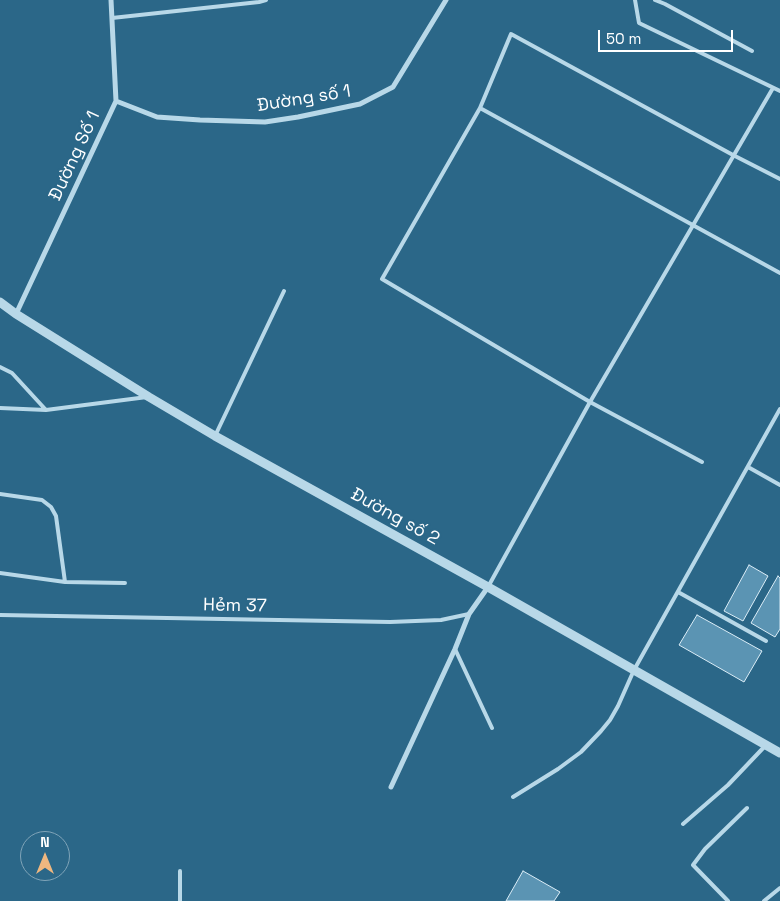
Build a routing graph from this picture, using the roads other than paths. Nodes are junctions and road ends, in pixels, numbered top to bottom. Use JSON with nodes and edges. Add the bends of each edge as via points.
{"nodes":[{"id":1,"x":111,"y":0,"type":"edge"},
{"id":2,"x":266,"y":0,"type":"edge"},
{"id":3,"x":446,"y":0,"type":"edge"},
{"id":4,"x":635,"y":0,"type":"edge"},
{"id":5,"x":655,"y":0,"type":"edge"},
{"id":6,"x":112,"y":18,"type":"junction"},
{"id":7,"x":752,"y":51,"type":"dead end"},
{"id":8,"x":773,"y":88,"type":"junction"},
{"id":9,"x":780,"y":91,"type":"edge"},
{"id":10,"x":116,"y":102,"type":"junction"},
{"id":11,"x":480,"y":108,"type":"junction"},
{"id":12,"x":733,"y":155,"type":"junction"},
{"id":13,"x":780,"y":179,"type":"edge"},
{"id":14,"x":693,"y":225,"type":"junction"},
{"id":15,"x":780,"y":274,"type":"edge"},
{"id":16,"x":284,"y":290,"type":"dead end"},
{"id":17,"x":0,"y":302,"type":"edge"},
{"id":18,"x":16,"y":314,"type":"junction"},
{"id":19,"x":0,"y":368,"type":"edge"},
{"id":20,"x":149,"y":397,"type":"junction"},
{"id":21,"x":590,"y":402,"type":"junction"},
{"id":22,"x":0,"y":408,"type":"edge"},
{"id":23,"x":780,"y":409,"type":"edge"},
{"id":24,"x":46,"y":410,"type":"junction"},
{"id":25,"x":215,"y":436,"type":"junction"},
{"id":26,"x":702,"y":462,"type":"dead end"},
{"id":27,"x":748,"y":467,"type":"junction"},
{"id":28,"x":780,"y":485,"type":"edge"},
{"id":29,"x":0,"y":494,"type":"edge"},
{"id":30,"x":0,"y":573,"type":"edge"},
{"id":31,"x":65,"y":582,"type":"junction"},
{"id":32,"x":126,"y":583,"type":"dead end"},
{"id":33,"x":488,"y":587,"type":"junction"},
{"id":34,"x":678,"y":592,"type":"junction"},
{"id":35,"x":469,"y":614,"type":"junction"},
{"id":36,"x":0,"y":615,"type":"edge"},
{"id":37,"x":766,"y":641,"type":"dead end"},
{"id":38,"x":455,"y":649,"type":"junction"},
{"id":39,"x":634,"y":670,"type":"junction"},
{"id":40,"x":492,"y":728,"type":"dead end"},
{"id":41,"x":766,"y":745,"type":"junction"},
{"id":42,"x":780,"y":753,"type":"edge"},
{"id":43,"x":391,"y":787,"type":"dead end"},
{"id":44,"x":513,"y":796,"type":"dead end"},
{"id":45,"x":747,"y":808,"type":"dead end"},
{"id":46,"x":683,"y":824,"type":"dead end"},
{"id":47,"x":180,"y":871,"type":"dead end"},
{"id":48,"x":780,"y":888,"type":"edge"},
{"id":49,"x":180,"y":901,"type":"edge"},
{"id":50,"x":728,"y":901,"type":"edge"},
{"id":51,"x":764,"y":901,"type":"edge"}],
"edges":[{"from":1,"to":6,"type":"street","name":"Đường Số 1"},
{"from":2,"to":6,"type":"lane"},
{"from":3,"to":10,"type":"street","name":"Đường số 1","via":[[393,87],[360,104],[265,122],[157,117]]},
{"from":4,"to":8,"type":"lane","via":[[639,23]]},
{"from":5,"to":7,"type":"lane"},
{"from":6,"to":10,"type":"street","name":"Đường Số 1"},
{"from":8,"to":9,"type":"lane"},
{"from":8,"to":12,"type":"lane"},
{"from":10,"to":18,"type":"street","name":"Đường Số 1"},
{"from":11,"to":12,"type":"lane","via":[[511,34]]},
{"from":11,"to":14,"type":"lane"},
{"from":11,"to":21,"type":"lane","via":[[382,279]]},
{"from":12,"to":13,"type":"lane"},
{"from":12,"to":14,"type":"lane"},
{"from":14,"to":15,"type":"lane"},
{"from":14,"to":21,"type":"lane"},
{"from":16,"to":25,"type":"lane"},
{"from":17,"to":18,"type":"street","name":"Đường số 2"},
{"from":18,"to":20,"type":"street","name":"Đường số 2"},
{"from":19,"to":24,"type":"lane","via":[[12,373]]},
{"from":20,"to":24,"type":"lane"},
{"from":20,"to":25,"type":"street","name":"Đường số 2"},
{"from":21,"to":26,"type":"lane"},
{"from":21,"to":33,"type":"lane"},
{"from":22,"to":24,"type":"lane"},
{"from":23,"to":27,"type":"lane"},
{"from":25,"to":33,"type":"street","name":"Đường số 2"},
{"from":27,"to":28,"type":"lane"},
{"from":27,"to":34,"type":"lane"},
{"from":29,"to":31,"type":"lane","via":[[42,500],[51,507],[56,516]]},
{"from":30,"to":31,"type":"lane"},
{"from":31,"to":32,"type":"lane"},
{"from":33,"to":35,"type":"street"},
{"from":33,"to":39,"type":"street","name":"Đường số 2"},
{"from":34,"to":37,"type":"lane"},
{"from":34,"to":39,"type":"lane"},
{"from":35,"to":36,"type":"lane","name":"Hẻm 37","via":[[441,620],[390,622]]},
{"from":35,"to":38,"type":"street"},
{"from":38,"to":40,"type":"lane"},
{"from":38,"to":43,"type":"street"},
{"from":39,"to":41,"type":"street","name":"Đường số 2"},
{"from":39,"to":44,"type":"lane","via":[[610,720],[581,752]]},
{"from":41,"to":42,"type":"street","name":"Đường số 2"},
{"from":41,"to":46,"type":"lane","via":[[728,785]]},
{"from":45,"to":50,"type":"lane","via":[[693,864]]},
{"from":47,"to":49,"type":"lane"},
{"from":48,"to":51,"type":"lane"}]}
